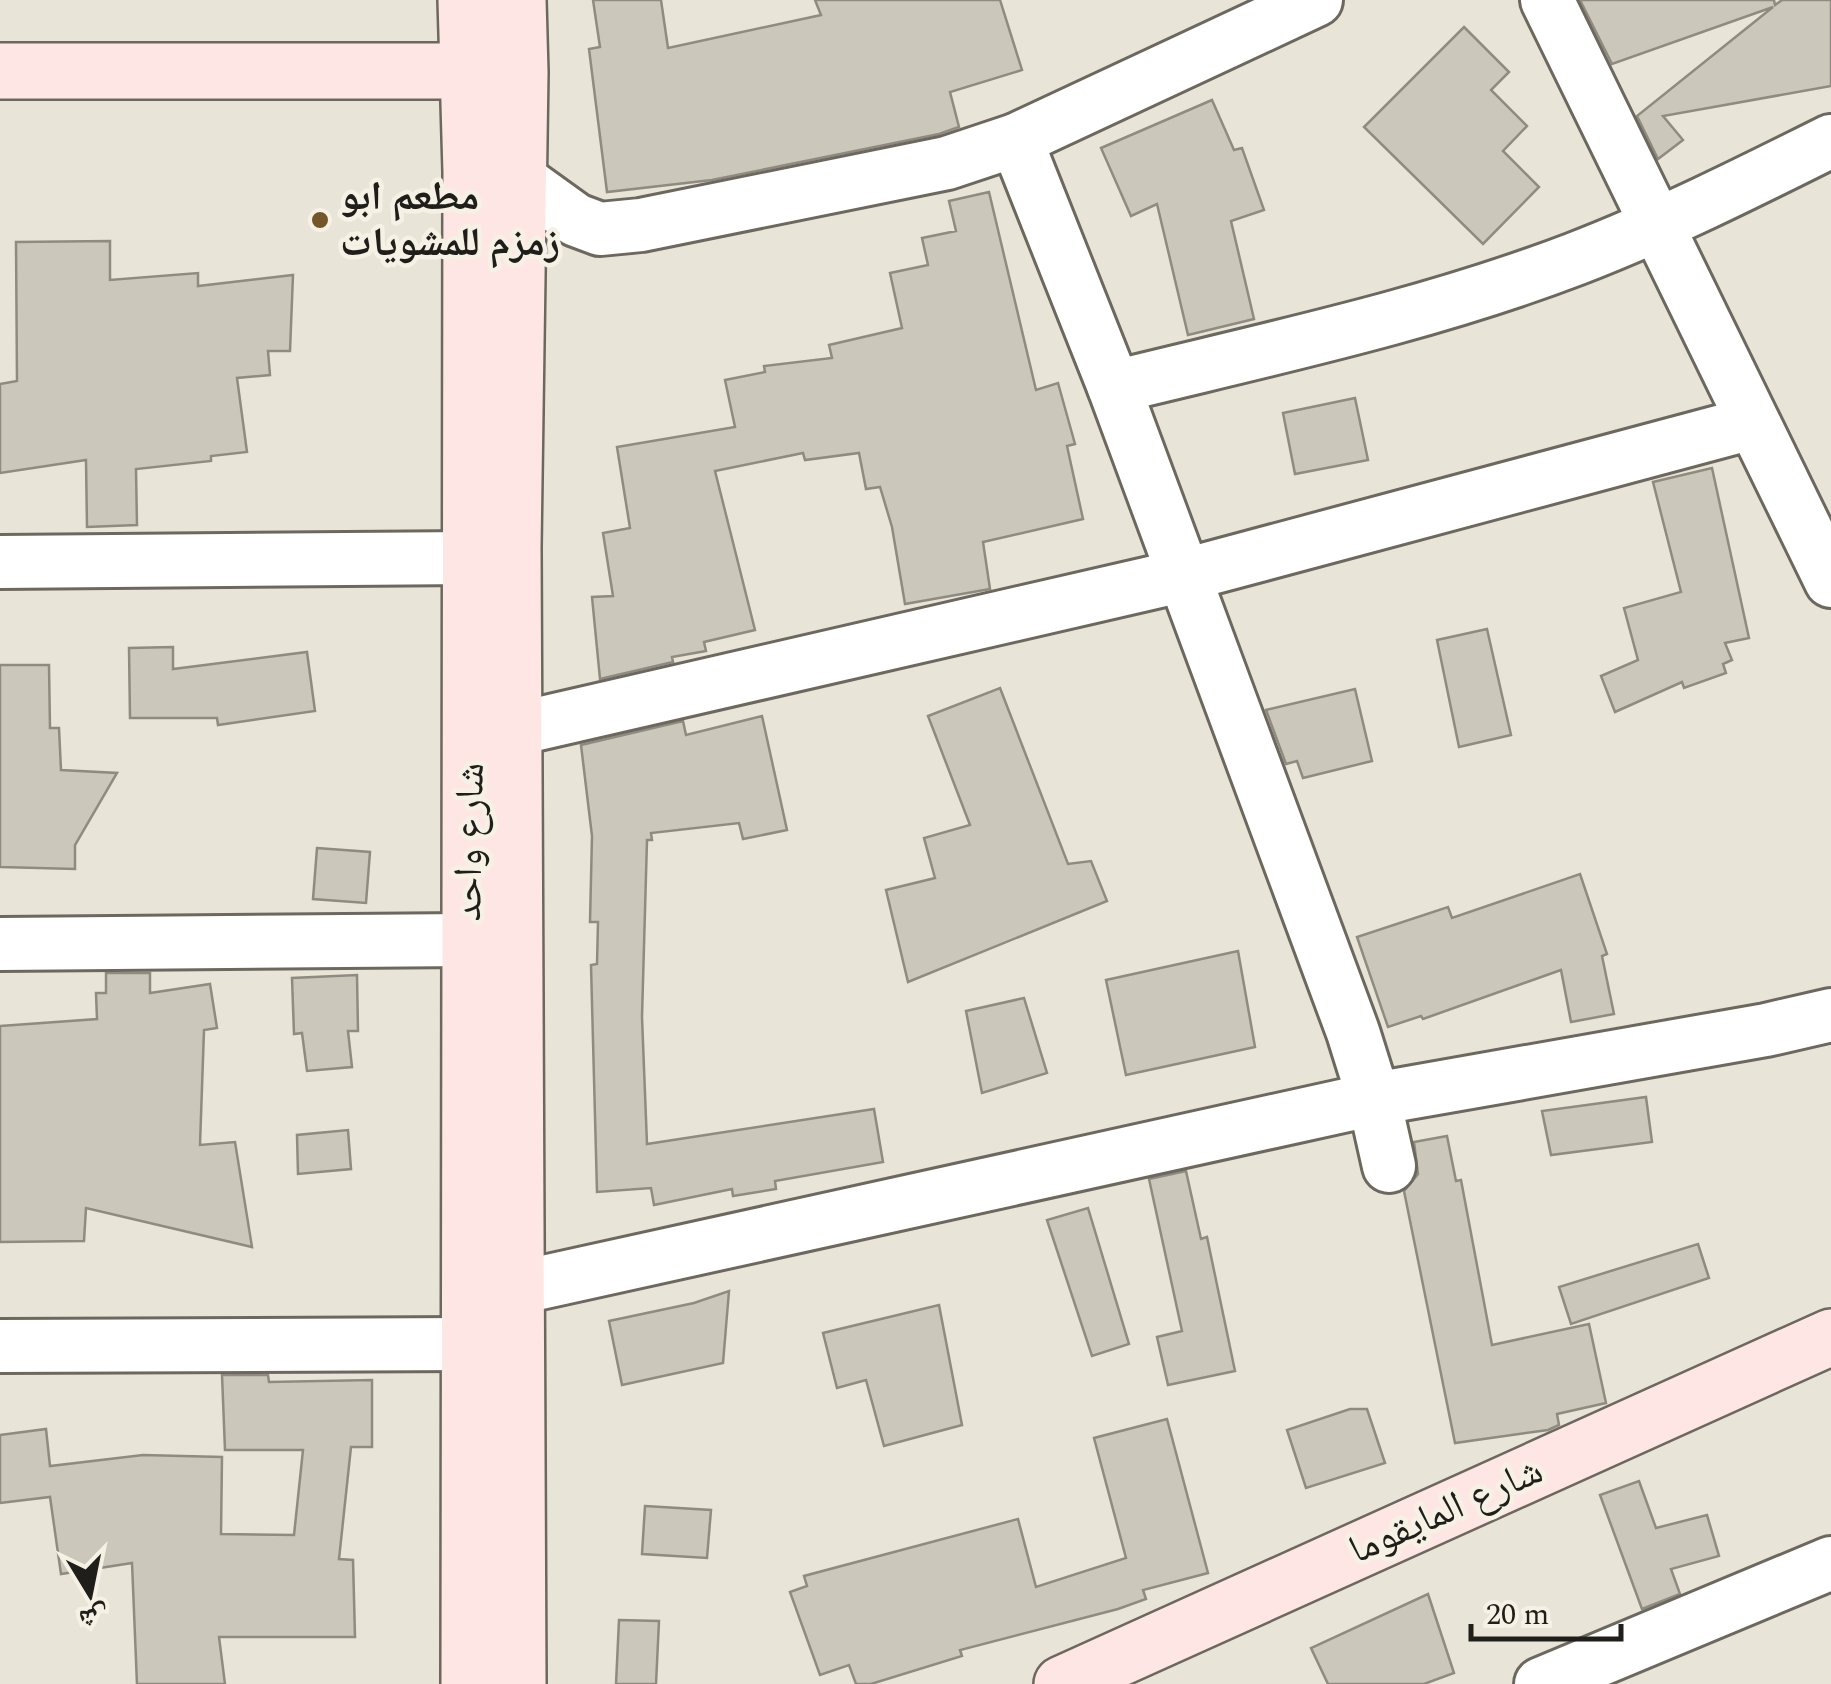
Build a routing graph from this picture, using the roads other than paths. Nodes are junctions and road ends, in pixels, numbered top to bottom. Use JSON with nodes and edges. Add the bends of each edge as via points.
{"nodes":[{"id":1,"x":466,"y":0,"type":"edge"},
{"id":2,"x":518,"y":0,"type":"edge"},
{"id":3,"x":1316,"y":0,"type":"edge"},
{"id":4,"x":1547,"y":0,"type":"edge"},
{"id":5,"x":0,"y":71,"type":"edge"},
{"id":6,"x":493,"y":71,"type":"junction"},
{"id":7,"x":1016,"y":140,"type":"junction"},
{"id":8,"x":1831,"y":141,"type":"edge"},
{"id":9,"x":495,"y":176,"type":"junction"},
{"id":10,"x":1657,"y":227,"type":"junction"},
{"id":11,"x":1114,"y":387,"type":"junction"},
{"id":12,"x":1752,"y":423,"type":"junction"},
{"id":13,"x":470,"y":558,"type":"junction"},
{"id":14,"x":0,"y":562,"type":"edge"},
{"id":15,"x":1182,"y":576,"type":"junction"},
{"id":16,"x":1831,"y":581,"type":"edge"},
{"id":17,"x":516,"y":729,"type":"junction"},
{"id":18,"x":468,"y":940,"type":"junction"},
{"id":19,"x":0,"y":944,"type":"edge"},
{"id":20,"x":1831,"y":1016,"type":"edge"},
{"id":21,"x":1374,"y":1099,"type":"junction"},
{"id":22,"x":1388,"y":1166,"type":"dead end"},
{"id":23,"x":517,"y":1288,"type":"junction"},
{"id":24,"x":1831,"y":1338,"type":"edge"},
{"id":25,"x":468,"y":1344,"type":"junction"},
{"id":26,"x":0,"y":1346,"type":"edge"},
{"id":27,"x":1831,"y":1563,"type":"edge"},
{"id":28,"x":468,"y":1684,"type":"edge"},
{"id":29,"x":518,"y":1684,"type":"edge"},
{"id":30,"x":1062,"y":1684,"type":"edge"},
{"id":31,"x":1542,"y":1684,"type":"edge"}],
"edges":[{"from":1,"to":6,"type":"street","name":"شارع واحد"},
{"from":2,"to":6,"type":"street","name":"شارع واحد"},
{"from":3,"to":7,"type":"street"},
{"from":4,"to":10,"type":"street"},
{"from":5,"to":6,"type":"street"},
{"from":6,"to":9,"type":"street","name":"شارع واحد"},
{"from":7,"to":9,"type":"street","via":[[946,164],[600,229]]},
{"from":7,"to":11,"type":"street"},
{"from":8,"to":10,"type":"street"},
{"from":9,"to":13,"type":"street","name":"شارع واحد"},
{"from":9,"to":17,"type":"street","name":"شارع واحد"},
{"from":10,"to":11,"type":"street","via":[[1431,306]]},
{"from":10,"to":12,"type":"street"},
{"from":11,"to":15,"type":"street"},
{"from":12,"to":15,"type":"street"},
{"from":12,"to":16,"type":"street"},
{"from":13,"to":14,"type":"street"},
{"from":13,"to":18,"type":"street","name":"شارع واحد"},
{"from":15,"to":17,"type":"street"},
{"from":15,"to":21,"type":"street"},
{"from":17,"to":23,"type":"street","name":"شارع واحد"},
{"from":18,"to":19,"type":"street"},
{"from":18,"to":25,"type":"street","name":"شارع واحد"},
{"from":20,"to":21,"type":"street"},
{"from":21,"to":22,"type":"street"},
{"from":21,"to":23,"type":"street"},
{"from":23,"to":29,"type":"street","name":"شارع واحد"},
{"from":24,"to":30,"type":"street","name":"شارع المايقوما"},
{"from":25,"to":26,"type":"street"},
{"from":25,"to":28,"type":"street","name":"شارع واحد"},
{"from":27,"to":31,"type":"street"}]}
